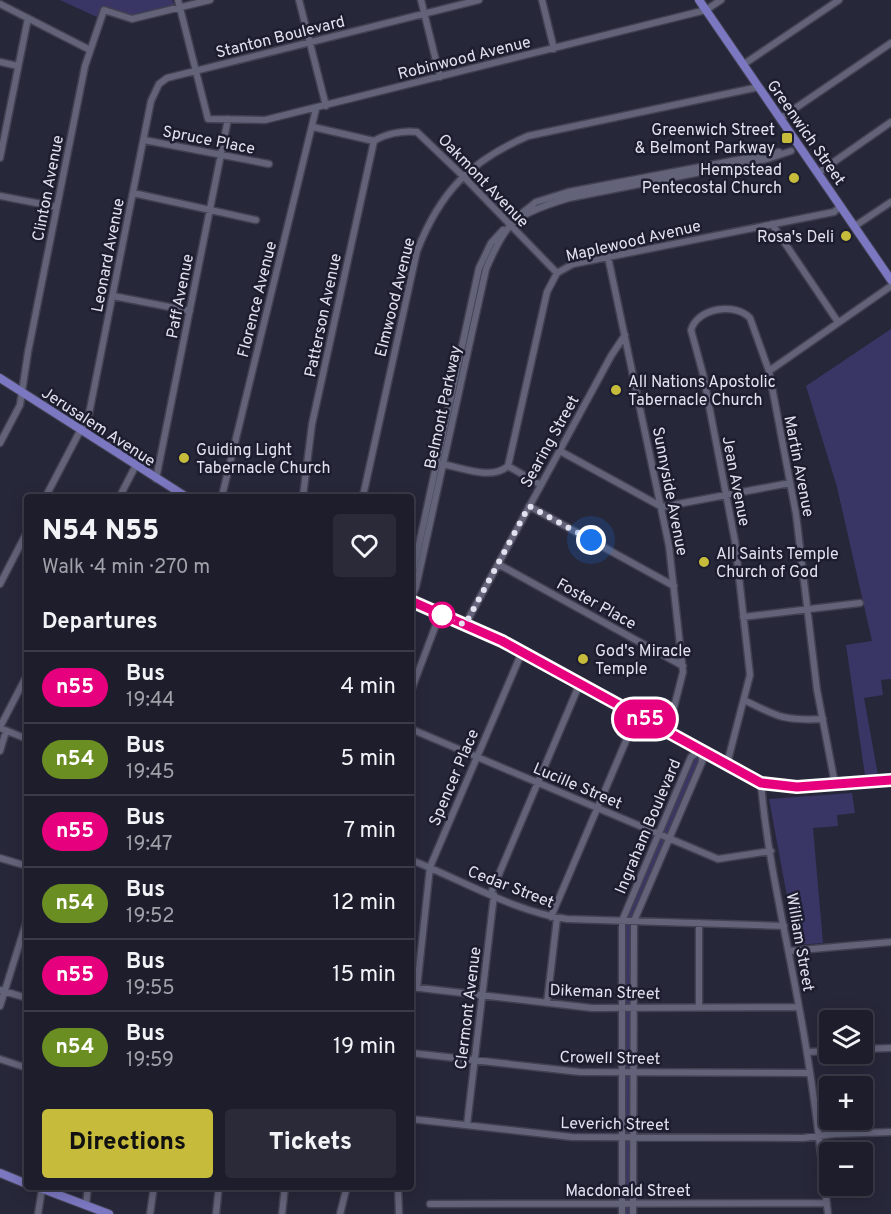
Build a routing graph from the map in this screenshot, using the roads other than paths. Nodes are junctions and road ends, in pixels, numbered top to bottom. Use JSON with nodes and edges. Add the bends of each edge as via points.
{"nodes":[{"id":1,"x":178,"y":0,"type":"edge"},
{"id":2,"x":210,"y":0,"type":"edge"},
{"id":3,"x":299,"y":0,"type":"edge"},
{"id":4,"x":421,"y":0,"type":"edge"},
{"id":5,"x":479,"y":0,"type":"edge"},
{"id":6,"x":542,"y":0,"type":"edge"},
{"id":7,"x":699,"y":0,"type":"edge"},
{"id":8,"x":722,"y":0,"type":"edge"},
{"id":9,"x":839,"y":0,"type":"edge"},
{"id":10,"x":0,"y":4,"type":"edge"},
{"id":11,"x":180,"y":8,"type":"junction"},
{"id":12,"x":706,"y":10,"type":"junction"},
{"id":13,"x":424,"y":14,"type":"junction"},
{"id":14,"x":27,"y":18,"type":"junction"},
{"id":15,"x":310,"y":42,"type":"junction"},
{"id":16,"x":891,"y":43,"type":"edge"},
{"id":17,"x":554,"y":49,"type":"junction"},
{"id":18,"x":90,"y":50,"type":"junction"},
{"id":19,"x":0,"y":62,"type":"edge"},
{"id":20,"x":744,"y":64,"type":"junction"},
{"id":21,"x":18,"y":66,"type":"junction"},
{"id":22,"x":196,"y":71,"type":"junction"},
{"id":23,"x":440,"y":77,"type":"junction"},
{"id":24,"x":159,"y":84,"type":"joint"},
{"id":25,"x":759,"y":87,"type":"junction"},
{"id":26,"x":326,"y":106,"type":"junction"},
{"id":27,"x":316,"y":109,"type":"junction"},
{"id":28,"x":781,"y":118,"type":"junction"},
{"id":29,"x":228,"y":119,"type":"junction"},
{"id":30,"x":891,"y":122,"type":"edge"},
{"id":31,"x":312,"y":127,"type":"junction"},
{"id":32,"x":3,"y":130,"type":"edge"},
{"id":33,"x":144,"y":140,"type":"junction"},
{"id":34,"x":374,"y":141,"type":"junction"},
{"id":35,"x":802,"y":149,"type":"junction"},
{"id":36,"x":221,"y":155,"type":"junction"},
{"id":37,"x":0,"y":158,"type":"edge"},
{"id":38,"x":269,"y":164,"type":"dead end"},
{"id":39,"x":818,"y":172,"type":"junction"},
{"id":40,"x":463,"y":176,"type":"junction"},
{"id":41,"x":133,"y":193,"type":"junction"},
{"id":42,"x":0,"y":196,"type":"edge"},
{"id":43,"x":891,"y":202,"type":"edge"},
{"id":44,"x":841,"y":206,"type":"junction"},
{"id":45,"x":57,"y":207,"type":"junction"},
{"id":46,"x":210,"y":209,"type":"junction"},
{"id":47,"x":256,"y":220,"type":"dead end"},
{"id":48,"x":772,"y":224,"type":"junction"},
{"id":49,"x":510,"y":225,"type":"junction"},
{"id":50,"x":855,"y":226,"type":"junction"},
{"id":51,"x":608,"y":257,"type":"junction"},
{"id":52,"x":557,"y":273,"type":"junction"},
{"id":53,"x":891,"y":280,"type":"edge"},
{"id":54,"x":891,"y":286,"type":"edge"},
{"id":55,"x":113,"y":296,"type":"junction"},
{"id":56,"x":190,"y":311,"type":"junction"},
{"id":57,"x":838,"y":322,"type":"junction"},
{"id":58,"x":625,"y":335,"type":"junction"},
{"id":59,"x":611,"y":356,"type":"junction"},
{"id":60,"x":630,"y":360,"type":"junction"},
{"id":61,"x":769,"y":371,"type":"junction"},
{"id":62,"x":0,"y":378,"type":"edge"},
{"id":63,"x":21,"y":392,"type":"junction"},
{"id":64,"x":80,"y":431,"type":"junction"},
{"id":65,"x":0,"y":443,"type":"edge"},
{"id":66,"x":560,"y":451,"type":"junction"},
{"id":67,"x":440,"y":463,"type":"junction"},
{"id":68,"x":136,"y":465,"type":"junction"},
{"id":69,"x":508,"y":466,"type":"junction"},
{"id":70,"x":156,"y":478,"type":"junction"},
{"id":71,"x":790,"y":483,"type":"junction"},
{"id":72,"x":541,"y":485,"type":"junction"},
{"id":73,"x":47,"y":494,"type":"edge"},
{"id":74,"x":121,"y":494,"type":"edge"},
{"id":75,"x":182,"y":494,"type":"edge"},
{"id":76,"x":222,"y":494,"type":"edge"},
{"id":77,"x":303,"y":494,"type":"edge"},
{"id":78,"x":363,"y":494,"type":"edge"},
{"id":79,"x":726,"y":494,"type":"junction"},
{"id":80,"x":529,"y":506,"type":"junction"},
{"id":81,"x":662,"y":507,"type":"junction"},
{"id":82,"x":425,"y":533,"type":"junction"},
{"id":83,"x":24,"y":538,"type":"edge"},
{"id":84,"x":498,"y":564,"type":"junction"},
{"id":85,"x":414,"y":571,"type":"edge"},
{"id":86,"x":0,"y":584,"type":"edge"},
{"id":87,"x":674,"y":586,"type":"junction"},
{"id":88,"x":414,"y":592,"type":"edge"},
{"id":89,"x":414,"y":601,"type":"edge"},
{"id":90,"x":861,"y":603,"type":"dead end"},
{"id":91,"x":808,"y":610,"type":"junction"},
{"id":92,"x":440,"y":614,"type":"junction"},
{"id":93,"x":743,"y":617,"type":"junction"},
{"id":94,"x":465,"y":625,"type":"junction"},
{"id":95,"x":522,"y":652,"type":"junction"},
{"id":96,"x":683,"y":666,"type":"junction"},
{"id":97,"x":24,"y":681,"type":"edge"},
{"id":98,"x":414,"y":683,"type":"edge"},
{"id":99,"x":580,"y":683,"type":"junction"},
{"id":100,"x":744,"y":700,"type":"junction"},
{"id":101,"x":637,"y":715,"type":"junction"},
{"id":102,"x":823,"y":719,"type":"junction"},
{"id":103,"x":2,"y":729,"type":"edge"},
{"id":104,"x":414,"y":730,"type":"edge"},
{"id":105,"x":668,"y":731,"type":"junction"},
{"id":106,"x":24,"y":738,"type":"edge"},
{"id":107,"x":701,"y":750,"type":"junction"},
{"id":108,"x":0,"y":751,"type":"edge"},
{"id":109,"x":477,"y":757,"type":"junction"},
{"id":110,"x":727,"y":764,"type":"junction"},
{"id":111,"x":891,"y":780,"type":"edge"},
{"id":112,"x":537,"y":783,"type":"junction"},
{"id":113,"x":761,"y":783,"type":"junction"},
{"id":114,"x":835,"y":784,"type":"junction"},
{"id":115,"x":597,"y":808,"type":"junction"},
{"id":116,"x":658,"y":834,"type":"junction"},
{"id":117,"x":669,"y":839,"type":"junction"},
{"id":118,"x":771,"y":851,"type":"junction"},
{"id":119,"x":0,"y":858,"type":"edge"},
{"id":120,"x":414,"y":861,"type":"edge"},
{"id":121,"x":24,"y":865,"type":"edge"},
{"id":122,"x":429,"y":867,"type":"junction"},
{"id":123,"x":492,"y":894,"type":"junction"},
{"id":124,"x":554,"y":917,"type":"junction"},
{"id":125,"x":622,"y":921,"type":"junction"},
{"id":126,"x":634,"y":921,"type":"junction"},
{"id":127,"x":699,"y":923,"type":"junction"},
{"id":128,"x":784,"y":926,"type":"junction"},
{"id":129,"x":24,"y":929,"type":"edge"},
{"id":130,"x":891,"y":942,"type":"edge"},
{"id":131,"x":789,"y":951,"type":"junction"},
{"id":132,"x":414,"y":988,"type":"edge"},
{"id":133,"x":2,"y":991,"type":"edge"},
{"id":134,"x":482,"y":995,"type":"junction"},
{"id":135,"x":24,"y":997,"type":"edge"},
{"id":136,"x":547,"y":1003,"type":"junction"},
{"id":137,"x":0,"y":1006,"type":"edge"},
{"id":138,"x":699,"y":1007,"type":"junction"},
{"id":139,"x":799,"y":1007,"type":"junction"},
{"id":140,"x":621,"y":1008,"type":"junction"},
{"id":141,"x":633,"y":1008,"type":"junction"},
{"id":142,"x":891,"y":1048,"type":"edge"},
{"id":143,"x":873,"y":1049,"type":"edge"},
{"id":144,"x":819,"y":1051,"type":"edge"},
{"id":145,"x":807,"y":1052,"type":"junction"},
{"id":146,"x":414,"y":1053,"type":"edge"},
{"id":147,"x":0,"y":1059,"type":"edge"},
{"id":148,"x":474,"y":1060,"type":"junction"},
{"id":149,"x":24,"y":1067,"type":"edge"},
{"id":150,"x":633,"y":1071,"type":"junction"},
{"id":151,"x":621,"y":1072,"type":"junction"},
{"id":152,"x":810,"y":1072,"type":"junction"},
{"id":153,"x":414,"y":1119,"type":"edge"},
{"id":154,"x":467,"y":1125,"type":"junction"},
{"id":155,"x":891,"y":1132,"type":"edge"},
{"id":156,"x":818,"y":1136,"type":"junction"},
{"id":157,"x":633,"y":1137,"type":"junction"},
{"id":158,"x":622,"y":1138,"type":"junction"},
{"id":159,"x":0,"y":1173,"type":"edge"},
{"id":160,"x":24,"y":1183,"type":"edge"},
{"id":161,"x":38,"y":1190,"type":"edge"},
{"id":162,"x":44,"y":1190,"type":"edge"},
{"id":163,"x":88,"y":1190,"type":"edge"},
{"id":164,"x":153,"y":1190,"type":"edge"},
{"id":165,"x":219,"y":1190,"type":"edge"},
{"id":166,"x":285,"y":1190,"type":"edge"},
{"id":167,"x":346,"y":1190,"type":"edge"},
{"id":168,"x":398,"y":1190,"type":"edge"},
{"id":169,"x":827,"y":1203,"type":"junction"},
{"id":170,"x":430,"y":1204,"type":"dead end"},
{"id":171,"x":459,"y":1204,"type":"junction"},
{"id":172,"x":622,"y":1204,"type":"junction"},
{"id":173,"x":633,"y":1204,"type":"junction"},
{"id":174,"x":86,"y":1205,"type":"junction"},
{"id":175,"x":106,"y":1213,"type":"edge"},
{"id":176,"x":38,"y":1214,"type":"edge"},
{"id":177,"x":150,"y":1214,"type":"edge"},
{"id":178,"x":216,"y":1214,"type":"edge"},
{"id":179,"x":282,"y":1214,"type":"edge"},
{"id":180,"x":340,"y":1214,"type":"edge"},
{"id":181,"x":399,"y":1214,"type":"edge"},
{"id":182,"x":459,"y":1214,"type":"edge"},
{"id":183,"x":622,"y":1214,"type":"edge"},
{"id":184,"x":633,"y":1214,"type":"edge"},
{"id":185,"x":828,"y":1214,"type":"edge"}],
"edges":[{"from":1,"to":11,"type":"street"},
{"from":2,"to":11,"type":"street"},
{"from":3,"to":15,"type":"street"},
{"from":4,"to":13,"type":"street"},
{"from":5,"to":13,"type":"street","name":"Stanton Boulevard"},
{"from":6,"to":17,"type":"street"},
{"from":7,"to":12,"type":"main road","name":"Greenwich Street"},
{"from":8,"to":12,"type":"street","name":"Robinwood Avenue"},
{"from":9,"to":20,"type":"street"},
{"from":10,"to":14,"type":"street"},
{"from":11,"to":18,"type":"street","name":"Clinton Avenue","via":[[132,19],[104,10]]},
{"from":11,"to":22,"type":"street"},
{"from":12,"to":17,"type":"street","name":"Robinwood Avenue"},
{"from":12,"to":20,"type":"main road","name":"Greenwich Street"},
{"from":13,"to":15,"type":"street","name":"Stanton Boulevard"},
{"from":13,"to":23,"type":"street"},
{"from":14,"to":18,"type":"street"},
{"from":14,"to":21,"type":"street"},
{"from":15,"to":22,"type":"street","name":"Stanton Boulevard"},
{"from":15,"to":26,"type":"street"},
{"from":16,"to":28,"type":"street"},
{"from":17,"to":23,"type":"street","name":"Robinwood Avenue"},
{"from":18,"to":45,"type":"street","name":"Clinton Avenue"},
{"from":19,"to":21,"type":"street"},
{"from":20,"to":25,"type":"main road","name":"Greenwich Street"},
{"from":21,"to":32,"type":"street"},
{"from":22,"to":24,"type":"street","name":"Stanton Boulevard","via":[[166,78]]},
{"from":22,"to":29,"type":"street","via":[[208,119]]},
{"from":23,"to":26,"type":"street","name":"Robinwood Avenue"},
{"from":24,"to":33,"type":"street","name":"Leonard Avenue","via":[[151,101]]},
{"from":25,"to":28,"type":"main road","name":"Greenwich Street"},
{"from":25,"to":40,"type":"street","name":"Elmwood Avenue","via":[[528,136],[494,152]]},
{"from":26,"to":27,"type":"street","name":"Robinwood Avenue"},
{"from":27,"to":29,"type":"street","name":"Robinwood Avenue","via":[[272,120]]},
{"from":27,"to":31,"type":"street","name":"Florence Avenue"},
{"from":28,"to":35,"type":"main road","name":"Greenwich Street"},
{"from":29,"to":36,"type":"street","name":"Paff Avenue"},
{"from":30,"to":39,"type":"street"},
{"from":31,"to":34,"type":"street","name":"Oakmont Avenue"},
{"from":31,"to":76,"type":"street","name":"Florence Avenue"},
{"from":32,"to":37,"type":"street"},
{"from":33,"to":36,"type":"street","name":"Spruce Place"},
{"from":33,"to":41,"type":"street","name":"Leonard Avenue"},
{"from":34,"to":40,"type":"street","name":"Oakmont Avenue","via":[[381,136],[417,132]]},
{"from":34,"to":77,"type":"street","name":"Patterson Avenue","via":[[312,424]]},
{"from":35,"to":39,"type":"main road","name":"Greenwich Street"},
{"from":35,"to":49,"type":"street","name":"Belmont Parkway","via":[[767,159],[569,195]]},
{"from":36,"to":38,"type":"street","name":"Spruce Place"},
{"from":36,"to":46,"type":"street","name":"Paff Avenue"},
{"from":39,"to":44,"type":"main road","name":"Greenwich Street"},
{"from":40,"to":49,"type":"street","name":"Oakmont Avenue"},
{"from":40,"to":78,"type":"street","name":"Elmwood Avenue","via":[[438,206],[417,251]]},
{"from":41,"to":46,"type":"street"},
{"from":41,"to":55,"type":"street","name":"Leonard Avenue"},
{"from":42,"to":45,"type":"street"},
{"from":43,"to":50,"type":"street"},
{"from":44,"to":48,"type":"street","name":"Maplewood Avenue","via":[[834,212]]},
{"from":44,"to":50,"type":"main road","name":"Greenwich Street"},
{"from":45,"to":63,"type":"street","name":"Clinton Avenue"},
{"from":46,"to":47,"type":"street"},
{"from":46,"to":56,"type":"street","name":"Paff Avenue"},
{"from":48,"to":51,"type":"street","name":"Maplewood Avenue"},
{"from":48,"to":57,"type":"street"},
{"from":49,"to":52,"type":"street","name":"Oakmont Avenue"},
{"from":49,"to":67,"type":"street","name":"Belmont Parkway","via":[[490,258],[476,299]]},
{"from":50,"to":53,"type":"main road","name":"Greenwich Street"},
{"from":51,"to":52,"type":"street","name":"Maplewood Avenue","via":[[573,264]]},
{"from":51,"to":58,"type":"street","name":"Sunnyside Avenue"},
{"from":52,"to":69,"type":"street","name":"Maplewood Avenue","via":[[547,292]]},
{"from":54,"to":57,"type":"street"},
{"from":55,"to":56,"type":"street"},
{"from":55,"to":64,"type":"street","name":"Leonard Avenue","via":[[88,419]]},
{"from":56,"to":70,"type":"street","name":"Paff Avenue"},
{"from":57,"to":61,"type":"street"},
{"from":58,"to":59,"type":"street","name":"Searing Street"},
{"from":58,"to":60,"type":"street","name":"Sunnyside Avenue"},
{"from":59,"to":60,"type":"street","via":[[621,354]]},
{"from":59,"to":66,"type":"street","name":"Searing Street"},
{"from":60,"to":81,"type":"street","name":"Sunnyside Avenue"},
{"from":61,"to":71,"type":"street","name":"Martin Avenue"},
{"from":61,"to":79,"type":"street","name":"Jean Avenue","via":[[753,325],[744,313],[732,309],[706,313],[694,322],[692,336]]},
{"from":62,"to":63,"type":"main road","name":"Jerusalem Avenue"},
{"from":63,"to":64,"type":"main road","name":"Jerusalem Avenue"},
{"from":63,"to":65,"type":"street","name":"Clinton Avenue","via":[[20,405]]},
{"from":64,"to":68,"type":"main road","name":"Jerusalem Avenue"},
{"from":64,"to":73,"type":"street","name":"Leonard Avenue"},
{"from":66,"to":72,"type":"street","name":"Searing Street"},
{"from":66,"to":81,"type":"street"},
{"from":67,"to":69,"type":"street","via":[[488,473]]},
{"from":67,"to":82,"type":"street","name":"Belmont Parkway"},
{"from":68,"to":70,"type":"main road","name":"Jerusalem Avenue"},
{"from":68,"to":74,"type":"street"},
{"from":69,"to":72,"type":"street"},
{"from":70,"to":75,"type":"main road","name":"Jerusalem Avenue"},
{"from":71,"to":79,"type":"street"},
{"from":71,"to":91,"type":"street","name":"Martin Avenue"},
{"from":72,"to":80,"type":"street","name":"Searing Street"},
{"from":79,"to":81,"type":"street"},
{"from":79,"to":93,"type":"street","name":"Jean Avenue"},
{"from":80,"to":84,"type":"street","name":"Searing Street"},
{"from":80,"to":87,"type":"street"},
{"from":81,"to":87,"type":"street","name":"Sunnyside Avenue"},
{"from":82,"to":85,"type":"street","name":"Belmont Parkway"},
{"from":82,"to":88,"type":"street","name":"Belmont Parkway"},
{"from":83,"to":86,"type":"street"},
{"from":84,"to":94,"type":"street","name":"Searing Street"},
{"from":84,"to":96,"type":"street","name":"Foster Place"},
{"from":87,"to":96,"type":"street","name":"Sunnyside Avenue"},
{"from":89,"to":92,"type":"main road"},
{"from":90,"to":91,"type":"street"},
{"from":91,"to":93,"type":"street"},
{"from":91,"to":102,"type":"street","name":"Martin Avenue"},
{"from":92,"to":94,"type":"main road"},
{"from":92,"to":98,"type":"street"},
{"from":93,"to":100,"type":"street","name":"Jean Avenue","via":[[750,675]]},
{"from":94,"to":95,"type":"main road"},
{"from":95,"to":99,"type":"main road"},
{"from":95,"to":109,"type":"street","name":"Spencer Place"},
{"from":96,"to":105,"type":"street","name":"Sunnyside Avenue"},
{"from":97,"to":103,"type":"street"},
{"from":99,"to":101,"type":"main road"},
{"from":99,"to":112,"type":"street","name":"Clermont Avenue"},
{"from":100,"to":102,"type":"street","via":[[779,718]]},
{"from":100,"to":110,"type":"street","name":"Jean Avenue"},
{"from":101,"to":105,"type":"main road"},
{"from":101,"to":115,"type":"street"},
{"from":102,"to":114,"type":"street","name":"Martin Avenue"},
{"from":103,"to":106,"type":"street"},
{"from":103,"to":108,"type":"street"},
{"from":104,"to":109,"type":"street","name":"Lucille Street"},
{"from":105,"to":107,"type":"main road"},
{"from":107,"to":110,"type":"main road"},
{"from":107,"to":116,"type":"street","name":"Ingraham Boulevard","via":[[691,757]]},
{"from":107,"to":117,"type":"street","name":"Ingraham Boulevard","via":[[702,762]]},
{"from":109,"to":112,"type":"street","name":"Lucille Street"},
{"from":109,"to":122,"type":"street","name":"Spencer Place"},
{"from":110,"to":113,"type":"main road"},
{"from":111,"to":114,"type":"main road"},
{"from":112,"to":115,"type":"street","name":"Lucille Street"},
{"from":112,"to":123,"type":"street","name":"Clermont Avenue"},
{"from":113,"to":114,"type":"main road","via":[[797,787]]},
{"from":113,"to":118,"type":"street","name":"William Street"},
{"from":115,"to":116,"type":"street","name":"Lucille Street"},
{"from":115,"to":124,"type":"street"},
{"from":116,"to":117,"type":"street","name":"Lucille Street"},
{"from":116,"to":125,"type":"street","name":"Ingraham Boulevard"},
{"from":117,"to":118,"type":"street","name":"Lucille Street","via":[[718,859]]},
{"from":117,"to":126,"type":"street","name":"Ingraham Boulevard"},
{"from":118,"to":128,"type":"street","name":"William Street"},
{"from":119,"to":121,"type":"street"},
{"from":120,"to":122,"type":"street","name":"Cedar Street"},
{"from":122,"to":123,"type":"street","name":"Cedar Street"},
{"from":122,"to":132,"type":"street","name":"Spencer Place"},
{"from":123,"to":124,"type":"street","name":"Cedar Street"},
{"from":123,"to":134,"type":"street","name":"Clermont Avenue"},
{"from":124,"to":125,"type":"street","name":"Cedar Street"},
{"from":124,"to":136,"type":"street"},
{"from":125,"to":126,"type":"street","name":"Cedar Street"},
{"from":125,"to":140,"type":"street","name":"Ingraham Boulevard"},
{"from":126,"to":127,"type":"street","name":"Cedar Street"},
{"from":126,"to":141,"type":"street","name":"Ingraham Boulevard"},
{"from":127,"to":128,"type":"street","name":"Cedar Street"},
{"from":127,"to":138,"type":"street"},
{"from":128,"to":131,"type":"street","name":"William Street"},
{"from":129,"to":133,"type":"street"},
{"from":130,"to":131,"type":"street"},
{"from":131,"to":139,"type":"street","name":"William Street"},
{"from":132,"to":134,"type":"street","name":"Dikeman Street"},
{"from":133,"to":135,"type":"street"},
{"from":133,"to":137,"type":"street"},
{"from":134,"to":136,"type":"street","name":"Dikeman Street"},
{"from":134,"to":148,"type":"street","name":"Clermont Avenue"},
{"from":136,"to":140,"type":"street","name":"Dikeman Street"},
{"from":138,"to":139,"type":"street","name":"Dikeman Street"},
{"from":138,"to":141,"type":"street","name":"Dikeman Street"},
{"from":139,"to":145,"type":"street","name":"William Street"},
{"from":140,"to":141,"type":"street","name":"Dikeman Street"},
{"from":140,"to":151,"type":"street","name":"Ingraham Boulevard"},
{"from":141,"to":150,"type":"street","name":"Ingraham Boulevard"},
{"from":142,"to":143,"type":"street"},
{"from":144,"to":145,"type":"street"},
{"from":145,"to":152,"type":"street","name":"William Street"},
{"from":146,"to":148,"type":"street","name":"Crowell Street"},
{"from":147,"to":149,"type":"street"},
{"from":148,"to":151,"type":"street","name":"Crowell Street","via":[[580,1072]]},
{"from":148,"to":154,"type":"street","name":"Clermont Avenue"},
{"from":150,"to":151,"type":"street","name":"Crowell Street"},
{"from":150,"to":152,"type":"street","name":"Crowell Street"},
{"from":150,"to":157,"type":"street","name":"Ingraham Boulevard"},
{"from":151,"to":158,"type":"street","name":"Ingraham Boulevard"},
{"from":152,"to":156,"type":"street","name":"William Street"},
{"from":153,"to":154,"type":"street","name":"Leverich Street"},
{"from":154,"to":158,"type":"street","name":"Leverich Street","via":[[572,1137]]},
{"from":155,"to":156,"type":"street","name":"Leverich Street"},
{"from":156,"to":157,"type":"street","name":"Leverich Street"},
{"from":156,"to":169,"type":"street","name":"William Street"},
{"from":157,"to":158,"type":"street","name":"Leverich Street"},
{"from":157,"to":173,"type":"street","name":"Ingraham Boulevard"},
{"from":158,"to":172,"type":"street","name":"Ingraham Boulevard"},
{"from":159,"to":160,"type":"main road"},
{"from":161,"to":176,"type":"street"},
{"from":162,"to":174,"type":"main road"},
{"from":163,"to":174,"type":"street"},
{"from":164,"to":177,"type":"street"},
{"from":165,"to":178,"type":"street"},
{"from":166,"to":179,"type":"street"},
{"from":167,"to":180,"type":"street"},
{"from":168,"to":181,"type":"street"},
{"from":169,"to":173,"type":"street","name":"Macdonald Street"},
{"from":169,"to":185,"type":"street","name":"William Street"},
{"from":170,"to":171,"type":"street","name":"Macdonald Street"},
{"from":171,"to":172,"type":"street","name":"Macdonald Street"},
{"from":171,"to":182,"type":"street"},
{"from":172,"to":173,"type":"street","name":"Macdonald Street"},
{"from":172,"to":183,"type":"street","name":"Ingraham Boulevard"},
{"from":173,"to":184,"type":"street","name":"Ingraham Boulevard"},
{"from":174,"to":175,"type":"main road"}]}
